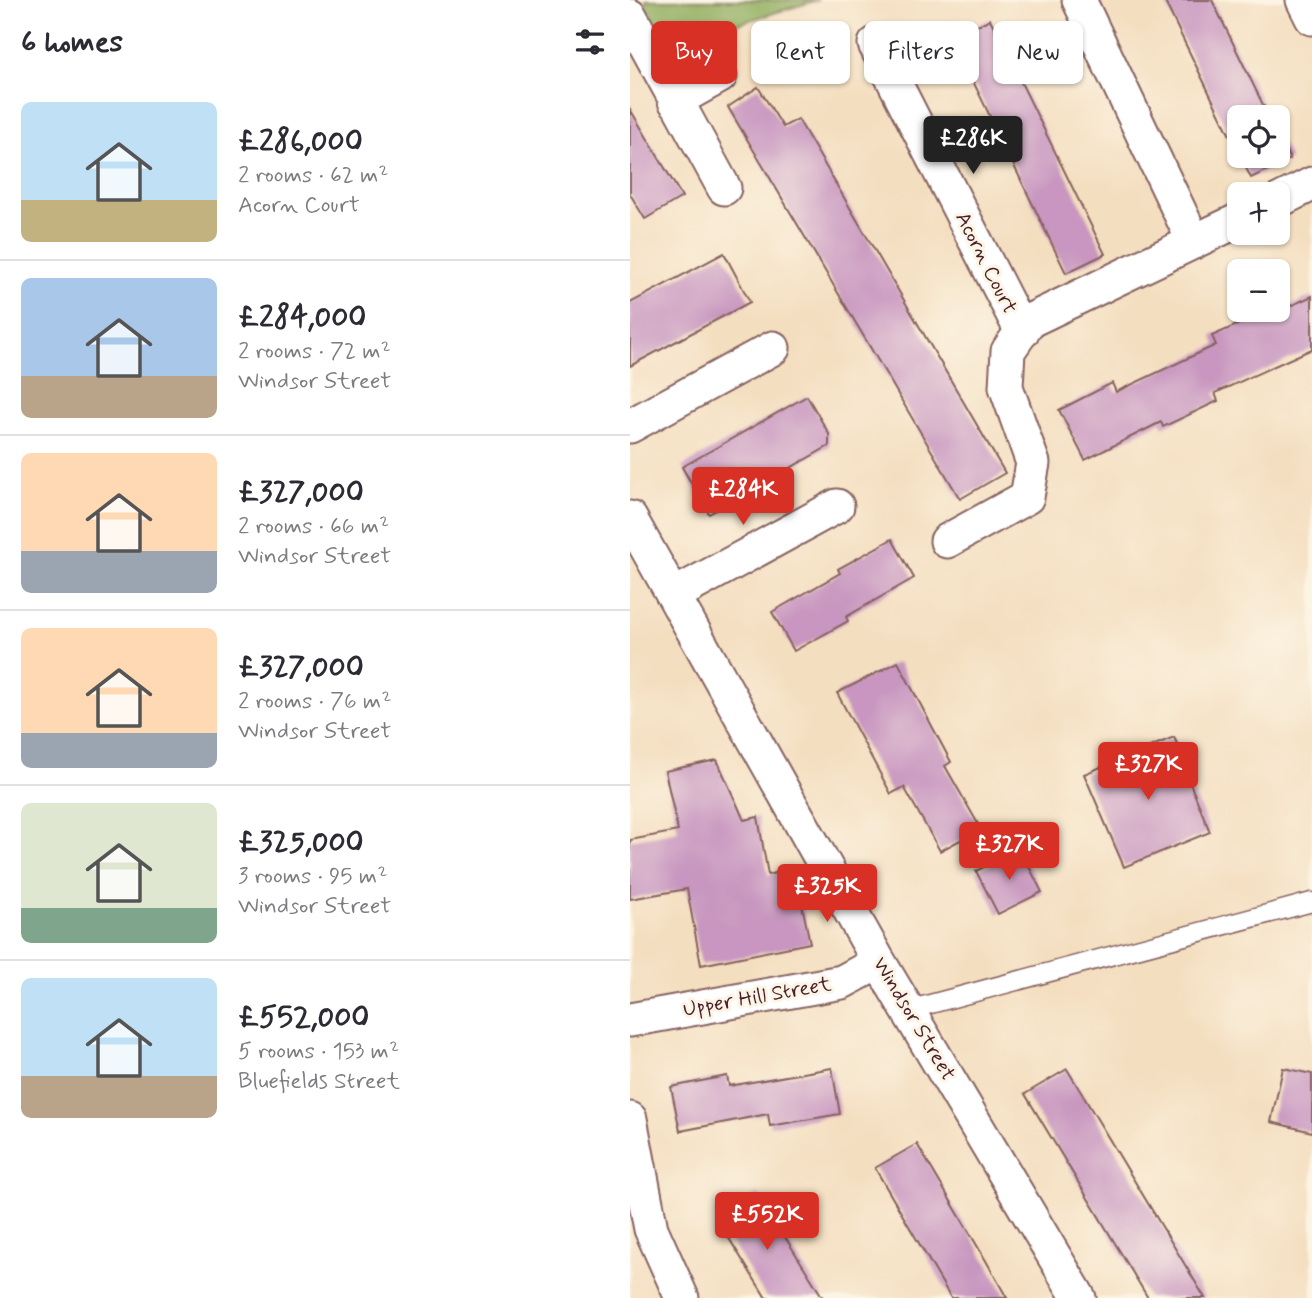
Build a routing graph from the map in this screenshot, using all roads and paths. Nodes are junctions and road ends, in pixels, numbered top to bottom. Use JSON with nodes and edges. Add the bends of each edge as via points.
{"nodes":[{"id":1,"x":1079,"y":0,"type":"edge"},
{"id":2,"x":1303,"y":0,"type":"edge"},
{"id":3,"x":630,"y":16,"type":"edge"},
{"id":4,"x":1312,"y":18,"type":"edge"},
{"id":5,"x":706,"y":84,"type":"edge"},
{"id":6,"x":895,"y":84,"type":"edge"},
{"id":7,"x":675,"y":101,"type":"junction"},
{"id":8,"x":1312,"y":184,"type":"edge"},
{"id":9,"x":724,"y":188,"type":"dead end"},
{"id":10,"x":1290,"y":195,"type":"edge"},
{"id":11,"x":1227,"y":226,"type":"edge"},
{"id":12,"x":1194,"y":242,"type":"junction"},
{"id":13,"x":1021,"y":332,"type":"junction"},
{"id":14,"x":773,"y":348,"type":"dead end"},
{"id":15,"x":630,"y":426,"type":"edge"},
{"id":16,"x":838,"y":506,"type":"dead end"},
{"id":17,"x":630,"y":518,"type":"edge"},
{"id":18,"x":947,"y":541,"type":"dead end"},
{"id":19,"x":674,"y":595,"type":"junction"},
{"id":20,"x":1312,"y":902,"type":"edge"},
{"id":21,"x":879,"y":962,"type":"junction"},
{"id":22,"x":908,"y":1010,"type":"junction"},
{"id":23,"x":630,"y":1020,"type":"edge"},
{"id":24,"x":630,"y":1119,"type":"edge"},
{"id":25,"x":682,"y":1298,"type":"edge"},
{"id":26,"x":1079,"y":1298,"type":"edge"}],
"edges":[{"from":1,"to":12,"type":"street"},
{"from":2,"to":4,"type":"street"},
{"from":3,"to":7,"type":"street"},
{"from":5,"to":7,"type":"street"},
{"from":6,"to":13,"type":"street","name":"Acorn Court"},
{"from":7,"to":9,"type":"street"},
{"from":8,"to":10,"type":"street"},
{"from":11,"to":12,"type":"street","name":"Acorn Court"},
{"from":12,"to":13,"type":"street","name":"Acorn Court","via":[[1029,321]]},
{"from":13,"to":18,"type":"street","name":"Acorn Court","via":[[1008,351],[1006,387],[1033,463],[1027,497]]},
{"from":14,"to":15,"type":"street"},
{"from":16,"to":19,"type":"street"},
{"from":17,"to":19,"type":"street","name":"Windsor Street"},
{"from":19,"to":21,"type":"street","name":"Windsor Street"},
{"from":20,"to":22,"type":"lane"},
{"from":21,"to":22,"type":"street","name":"Windsor Street"},
{"from":21,"to":23,"type":"street","name":"Upper Hill Street","via":[[842,982]]},
{"from":22,"to":26,"type":"street","name":"Windsor Street"},
{"from":24,"to":25,"type":"street","via":[[651,1229]]}]}
